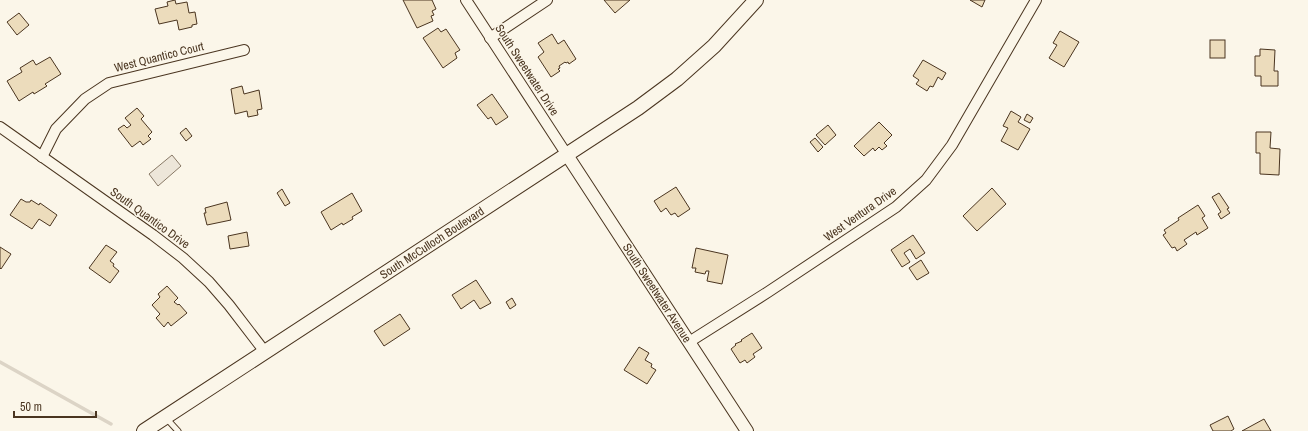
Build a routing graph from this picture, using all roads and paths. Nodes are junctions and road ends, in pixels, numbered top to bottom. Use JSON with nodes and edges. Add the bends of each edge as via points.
{"nodes":[{"id":1,"x":466,"y":0,"type":"edge"},
{"id":2,"x":546,"y":0,"type":"edge"},
{"id":3,"x":756,"y":0,"type":"edge"},
{"id":4,"x":1036,"y":0,"type":"edge"},
{"id":5,"x":490,"y":38,"type":"junction"},
{"id":6,"x":244,"y":50,"type":"dead end"},
{"id":7,"x":0,"y":126,"type":"edge"},
{"id":8,"x":567,"y":155,"type":"junction"},
{"id":9,"x":42,"y":157,"type":"junction"},
{"id":10,"x":689,"y":342,"type":"junction"},
{"id":11,"x":265,"y":352,"type":"junction"},
{"id":12,"x":165,"y":418,"type":"junction"},
{"id":13,"x":144,"y":431,"type":"edge"},
{"id":14,"x":178,"y":431,"type":"edge"},
{"id":15,"x":747,"y":431,"type":"edge"}],
"edges":[{"from":1,"to":5,"type":"street","name":"South Sweetwater Drive"},
{"from":2,"to":5,"type":"street"},
{"from":3,"to":8,"type":"main road","name":"South McCulloch Boulevard","via":[[714,46],[677,79]]},
{"from":4,"to":10,"type":"street","name":"West Ventura Drive","via":[[952,145],[926,180],[896,207]]},
{"from":5,"to":8,"type":"street","name":"South Sweetwater Drive"},
{"from":6,"to":9,"type":"street","name":"West Quantico Court","via":[[109,83],[85,99],[56,129]]},
{"from":7,"to":9,"type":"street","name":"South Quantico Drive"},
{"from":8,"to":10,"type":"street","name":"South Sweetwater Avenue"},
{"from":8,"to":11,"type":"main road","name":"South McCulloch Boulevard"},
{"from":9,"to":11,"type":"street","name":"South Quantico Drive","via":[[183,258],[229,305]]},
{"from":10,"to":15,"type":"street","name":"South Sweetwater Avenue"},
{"from":11,"to":12,"type":"main road","name":"South McCulloch Boulevard"},
{"from":12,"to":13,"type":"main road","name":"South McCulloch Boulevard"},
{"from":12,"to":14,"type":"lane"}]}
